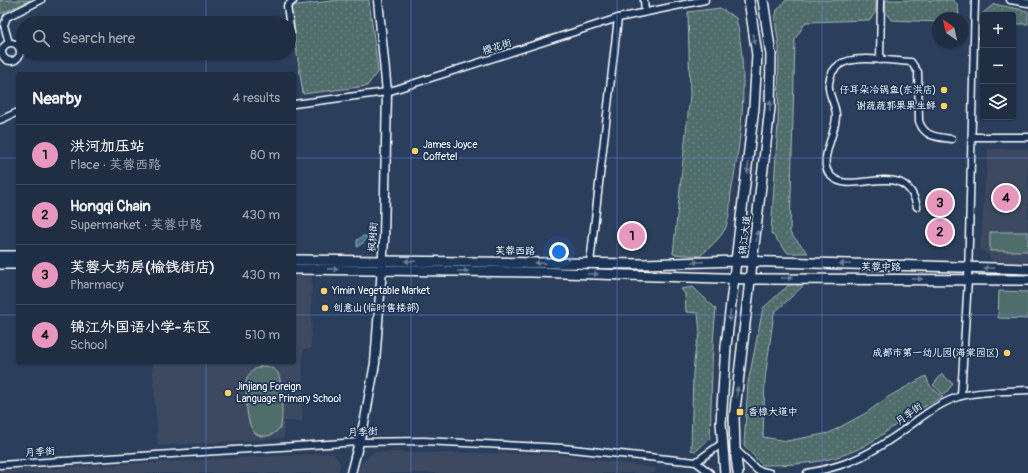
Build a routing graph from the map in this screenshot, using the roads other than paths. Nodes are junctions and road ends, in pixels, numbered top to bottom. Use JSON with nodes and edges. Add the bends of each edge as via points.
{"nodes":[{"id":1,"x":41,"y":0,"type":"edge"},
{"id":2,"x":294,"y":0,"type":"edge"},
{"id":3,"x":378,"y":0,"type":"edge"},
{"id":4,"x":644,"y":0,"type":"edge"},
{"id":5,"x":705,"y":0,"type":"edge"},
{"id":6,"x":749,"y":0,"type":"edge"},
{"id":7,"x":763,"y":0,"type":"edge"},
{"id":8,"x":881,"y":0,"type":"edge"},
{"id":9,"x":975,"y":0,"type":"edge"},
{"id":10,"x":1010,"y":0,"type":"edge"},
{"id":11,"x":1028,"y":3,"type":"edge"},
{"id":12,"x":645,"y":12,"type":"junction"},
{"id":13,"x":288,"y":16,"type":"edge"},
{"id":14,"x":618,"y":18,"type":"junction"},
{"id":15,"x":9,"y":43,"type":"junction"},
{"id":16,"x":16,"y":45,"type":"edge"},
{"id":17,"x":16,"y":59,"type":"edge"},
{"id":18,"x":880,"y":60,"type":"junction"},
{"id":19,"x":387,"y":92,"type":"junction"},
{"id":20,"x":296,"y":104,"type":"edge"},
{"id":21,"x":16,"y":113,"type":"edge"},
{"id":22,"x":0,"y":120,"type":"edge"},
{"id":23,"x":972,"y":137,"type":"junction"},
{"id":24,"x":1028,"y":137,"type":"edge"},
{"id":25,"x":952,"y":139,"type":"dead end"},
{"id":26,"x":918,"y":208,"type":"dead end"},
{"id":27,"x":0,"y":256,"type":"edge"},
{"id":28,"x":16,"y":256,"type":"edge"},
{"id":29,"x":296,"y":260,"type":"edge"},
{"id":30,"x":381,"y":261,"type":"junction"},
{"id":31,"x":737,"y":261,"type":"junction"},
{"id":32,"x":754,"y":261,"type":"junction"},
{"id":33,"x":590,"y":263,"type":"junction"},
{"id":34,"x":0,"y":264,"type":"edge"},
{"id":35,"x":16,"y":264,"type":"edge"},
{"id":36,"x":968,"y":267,"type":"junction"},
{"id":37,"x":296,"y":269,"type":"edge"},
{"id":38,"x":1028,"y":269,"type":"edge"},
{"id":39,"x":380,"y":270,"type":"junction"},
{"id":40,"x":734,"y":278,"type":"junction"},
{"id":41,"x":751,"y":279,"type":"junction"},
{"id":42,"x":968,"y":279,"type":"junction"},
{"id":43,"x":1028,"y":280,"type":"edge"},
{"id":44,"x":1028,"y":390,"type":"edge"},
{"id":45,"x":961,"y":396,"type":"junction"},
{"id":46,"x":359,"y":442,"type":"junction"},
{"id":47,"x":721,"y":444,"type":"junction"},
{"id":48,"x":735,"y":448,"type":"junction"},
{"id":49,"x":696,"y":462,"type":"junction"},
{"id":50,"x":0,"y":465,"type":"edge"},
{"id":51,"x":351,"y":473,"type":"edge"},
{"id":52,"x":710,"y":473,"type":"edge"},
{"id":53,"x":725,"y":473,"type":"edge"},
{"id":54,"x":738,"y":473,"type":"edge"},
{"id":55,"x":770,"y":473,"type":"edge"},
{"id":56,"x":807,"y":473,"type":"edge"}],
"edges":[{"from":1,"to":15,"type":"street","via":[[7,17],[4,25]]},
{"from":2,"to":13,"type":"street","via":[[287,6]]},
{"from":3,"to":19,"type":"street","name":"枫树街"},
{"from":4,"to":12,"type":"street"},
{"from":5,"to":12,"type":"street","name":"樱花街"},
{"from":6,"to":31,"type":"main road","name":"锦江大道","one_way":true,"via":[[757,55],[756,85]]},
{"from":32,"to":7,"type":"main road","name":"锦江大道","one_way":true,"via":[[770,108],[771,55]]},
{"from":8,"to":18,"type":"street"},
{"from":9,"to":23,"type":"street"},
{"from":10,"to":11,"type":"street"},
{"from":12,"to":14,"type":"street","name":"樱花街"},
{"from":14,"to":19,"type":"street","name":"樱花街"},
{"from":14,"to":33,"type":"street"},
{"from":15,"to":16,"type":"street"},
{"from":15,"to":17,"type":"street","via":[[2,49],[3,58],[12,61]]},
{"from":18,"to":25,"type":"street","via":[[911,62],[919,78],[920,126],[928,135]]},
{"from":18,"to":26,"type":"street","via":[[848,60],[834,69],[830,77],[829,90],[836,115],[825,166],[831,176],[842,182],[895,180],[904,184],[916,198]]},
{"from":19,"to":20,"type":"street","name":"樱花街"},
{"from":19,"to":30,"type":"street","name":"枫树街","via":[[384,240]]},
{"from":21,"to":22,"type":"street"},
{"from":23,"to":24,"type":"street"},
{"from":23,"to":36,"type":"street"},
{"from":27,"to":28,"type":"main road"},
{"from":29,"to":30,"type":"main road","name":"芙蓉西路"},
{"from":33,"to":30,"type":"main road","name":"芙蓉西路","one_way":true},
{"from":30,"to":39,"type":"street","name":"枫树街"},
{"from":31,"to":32,"type":"main road","name":"芙蓉中路"},
{"from":31,"to":33,"type":"main road","name":"芙蓉西路","one_way":true},
{"from":31,"to":40,"type":"main road","name":"锦江大道"},
{"from":36,"to":32,"type":"main road","name":"芙蓉中路","one_way":true},
{"from":32,"to":41,"type":"main road","name":"锦江大道"},
{"from":34,"to":35,"type":"main road"},
{"from":38,"to":36,"type":"main road","name":"芙蓉中路","one_way":true},
{"from":36,"to":42,"type":"street"},
{"from":37,"to":39,"type":"main road","name":"芙蓉西路","one_way":true},
{"from":39,"to":40,"type":"main road","name":"芙蓉西路","one_way":true},
{"from":39,"to":46,"type":"street","name":"枫树街","via":[[375,363]]},
{"from":40,"to":41,"type":"main road","name":"芙蓉中路"},
{"from":40,"to":47,"type":"main road","name":"锦江大道","one_way":true,"via":[[726,346]]},
{"from":41,"to":42,"type":"main road","name":"芙蓉中路","one_way":true},
{"from":48,"to":41,"type":"main road","name":"锦江大道","one_way":true,"via":[[734,418]]},
{"from":42,"to":43,"type":"main road","name":"芙蓉中路"},
{"from":42,"to":45,"type":"street"},
{"from":44,"to":45,"type":"street","name":"月季街"},
{"from":45,"to":56,"type":"street","name":"月季街","via":[[926,413],[892,439],[861,458],[835,468]]},
{"from":46,"to":49,"type":"street","name":"月季街","via":[[498,443]]},
{"from":46,"to":50,"type":"street","name":"月季街"},
{"from":46,"to":51,"type":"street","name":"枫树街"},
{"from":47,"to":49,"type":"street"},
{"from":47,"to":53,"type":"main road","name":"锦江大道"},
{"from":48,"to":54,"type":"main road","name":"锦江大道"},
{"from":48,"to":55,"type":"street","via":[[757,470]]},
{"from":49,"to":52,"type":"street"}]}
